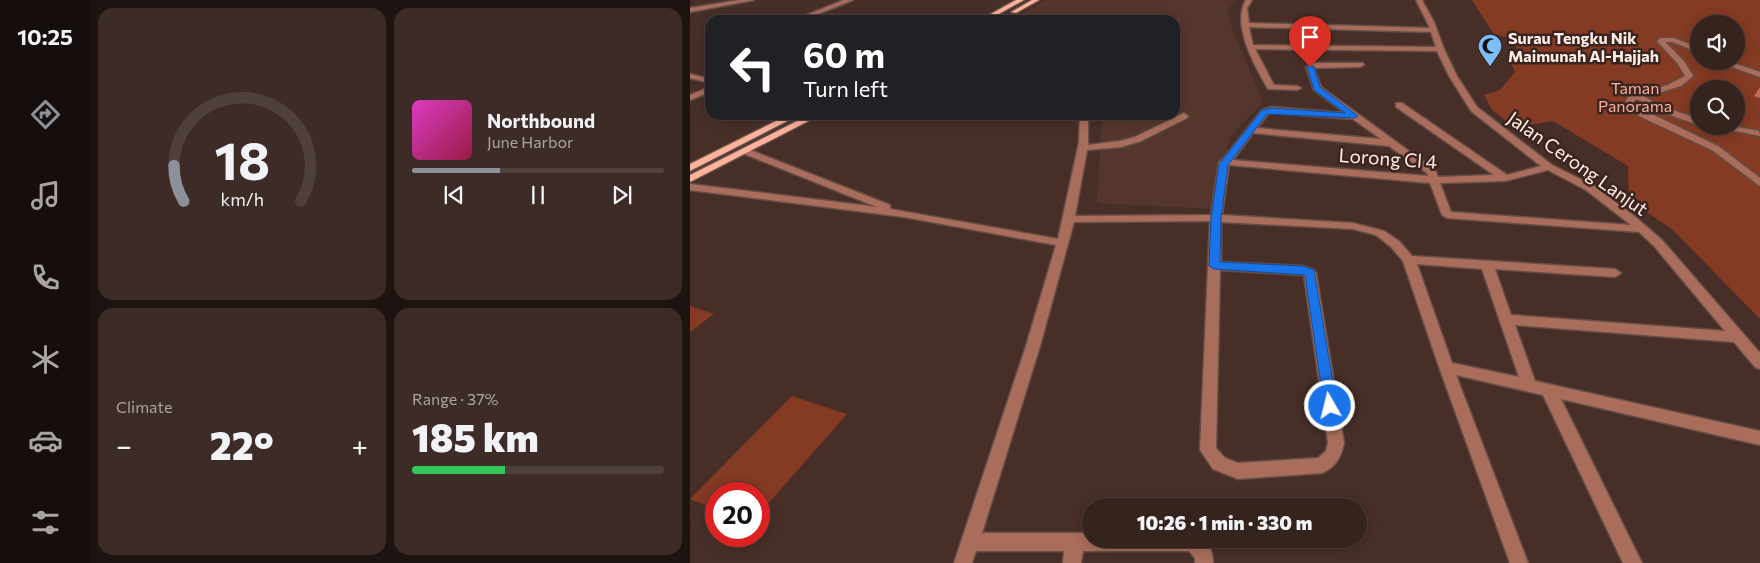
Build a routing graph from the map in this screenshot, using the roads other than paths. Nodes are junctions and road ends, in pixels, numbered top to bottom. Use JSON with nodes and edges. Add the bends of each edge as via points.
{"nodes":[{"id":1,"x":727,"y":0,"type":"edge"},
{"id":2,"x":751,"y":0,"type":"edge"},
{"id":3,"x":850,"y":0,"type":"edge"},
{"id":4,"x":1021,"y":0,"type":"edge"},
{"id":5,"x":1036,"y":0,"type":"edge"},
{"id":6,"x":1249,"y":0,"type":"edge"},
{"id":7,"x":1419,"y":0,"type":"edge"},
{"id":8,"x":704,"y":7,"type":"junction"},
{"id":9,"x":690,"y":10,"type":"edge"},
{"id":10,"x":810,"y":15,"type":"edge"},
{"id":11,"x":992,"y":15,"type":"edge"},
{"id":12,"x":1008,"y":15,"type":"edge"},
{"id":13,"x":1247,"y":25,"type":"junction"},
{"id":14,"x":1433,"y":30,"type":"junction"},
{"id":15,"x":1251,"y":47,"type":"junction"},
{"id":16,"x":1690,"y":47,"type":"edge"},
{"id":17,"x":1440,"y":49,"type":"junction"},
{"id":18,"x":1360,"y":65,"type":"dead end"},
{"id":19,"x":1745,"y":70,"type":"edge"},
{"id":20,"x":1760,"y":75,"type":"edge"},
{"id":21,"x":690,"y":76,"type":"edge"},
{"id":22,"x":705,"y":80,"type":"edge"},
{"id":23,"x":1297,"y":88,"type":"dead end"},
{"id":24,"x":705,"y":91,"type":"edge"},
{"id":25,"x":1637,"y":96,"type":"junction"},
{"id":26,"x":690,"y":98,"type":"edge"},
{"id":27,"x":1399,"y":105,"type":"dead end"},
{"id":28,"x":1184,"y":116,"type":"dead end"},
{"id":29,"x":1354,"y":116,"type":"junction"},
{"id":30,"x":1180,"y":118,"type":"edge"},
{"id":31,"x":1690,"y":119,"type":"edge"},
{"id":32,"x":784,"y":120,"type":"edge"},
{"id":33,"x":806,"y":120,"type":"edge"},
{"id":34,"x":1084,"y":120,"type":"edge"},
{"id":35,"x":1176,"y":120,"type":"edge"},
{"id":36,"x":1250,"y":130,"type":"junction"},
{"id":37,"x":1745,"y":131,"type":"edge"},
{"id":38,"x":1759,"y":134,"type":"edge"},
{"id":39,"x":1391,"y":143,"type":"junction"},
{"id":40,"x":1082,"y":148,"type":"junction"},
{"id":41,"x":745,"y":151,"type":"junction"},
{"id":42,"x":1224,"y":162,"type":"junction"},
{"id":43,"x":1549,"y":167,"type":"junction"},
{"id":44,"x":690,"y":168,"type":"edge"},
{"id":45,"x":1505,"y":178,"type":"junction"},
{"id":46,"x":690,"y":180,"type":"edge"},
{"id":47,"x":1435,"y":180,"type":"junction"},
{"id":48,"x":1760,"y":183,"type":"edge"},
{"id":49,"x":690,"y":186,"type":"edge"},
{"id":50,"x":904,"y":214,"type":"junction"},
{"id":51,"x":1216,"y":218,"type":"junction"},
{"id":52,"x":1070,"y":219,"type":"junction"},
{"id":53,"x":1642,"y":229,"type":"junction"},
{"id":54,"x":1062,"y":242,"type":"junction"},
{"id":55,"x":1409,"y":260,"type":"junction"},
{"id":56,"x":1487,"y":264,"type":"junction"},
{"id":57,"x":1214,"y":266,"type":"junction"},
{"id":58,"x":1615,"y":273,"type":"dead end"},
{"id":59,"x":1507,"y":320,"type":"junction"},
{"id":60,"x":1737,"y":337,"type":"junction"},
{"id":61,"x":1760,"y":363,"type":"edge"},
{"id":62,"x":1446,"y":367,"type":"junction"},
{"id":63,"x":1530,"y":386,"type":"junction"},
{"id":64,"x":1550,"y":391,"type":"junction"},
{"id":65,"x":1760,"y":438,"type":"edge"},
{"id":66,"x":969,"y":542,"type":"junction"},
{"id":67,"x":1075,"y":542,"type":"junction"},
{"id":68,"x":963,"y":563,"type":"edge"},
{"id":69,"x":1072,"y":563,"type":"edge"},
{"id":70,"x":1204,"y":563,"type":"edge"},
{"id":71,"x":1519,"y":563,"type":"edge"},
{"id":72,"x":1633,"y":563,"type":"edge"}],
"edges":[{"from":1,"to":8,"type":"street"},
{"from":2,"to":8,"type":"street"},
{"from":3,"to":10,"type":"street"},
{"from":4,"to":11,"type":"main road"},
{"from":5,"to":12,"type":"main road"},
{"from":6,"to":13,"type":"street","via":[[1244,8]]},
{"from":7,"to":14,"type":"street","name":"Jalan Cerong Lanjut"},
{"from":8,"to":9,"type":"street"},
{"from":13,"to":14,"type":"street"},
{"from":13,"to":15,"type":"street"},
{"from":14,"to":17,"type":"street","name":"Jalan Cerong Lanjut"},
{"from":15,"to":17,"type":"street"},
{"from":15,"to":23,"type":"street","via":[[1271,87]]},
{"from":16,"to":25,"type":"street","via":[[1674,40],[1661,40],[1688,76],[1672,86]]},
{"from":17,"to":43,"type":"street","name":"Jalan Cerong Lanjut","via":[[1452,76],[1474,109]]},
{"from":18,"to":29,"type":"street","via":[[1310,67],[1317,88]]},
{"from":19,"to":20,"type":"street"},
{"from":21,"to":22,"type":"street"},
{"from":24,"to":26,"type":"street"},
{"from":25,"to":31,"type":"street","via":[[1658,108]]},
{"from":25,"to":48,"type":"street","via":[[1630,101],[1631,107],[1715,148]]},
{"from":27,"to":45,"type":"street"},
{"from":28,"to":30,"type":"street"},
{"from":29,"to":36,"type":"street","via":[[1267,110]]},
{"from":29,"to":39,"type":"street"},
{"from":32,"to":44,"type":"main road"},
{"from":33,"to":41,"type":"main road"},
{"from":34,"to":40,"type":"street"},
{"from":35,"to":40,"type":"street","via":[[1138,139]]},
{"from":36,"to":39,"type":"street"},
{"from":36,"to":42,"type":"street"},
{"from":37,"to":38,"type":"street"},
{"from":39,"to":47,"type":"street","via":[[1431,172]]},
{"from":40,"to":52,"type":"street"},
{"from":41,"to":46,"type":"main road"},
{"from":41,"to":50,"type":"street"},
{"from":42,"to":47,"type":"street","name":"Lorong Cl 4"},
{"from":42,"to":51,"type":"street"},
{"from":43,"to":45,"type":"street","name":"Lorong Cl 4"},
{"from":43,"to":53,"type":"street","name":"Jalan Cerong Lanjut","via":[[1590,188]]},
{"from":45,"to":47,"type":"street","name":"Lorong Cl 4"},
{"from":47,"to":53,"type":"street","via":[[1445,212],[1450,216]]},
{"from":49,"to":50,"type":"street"},
{"from":50,"to":54,"type":"street"},
{"from":51,"to":52,"type":"street"},
{"from":51,"to":55,"type":"street","via":[[1353,226],[1380,233]]},
{"from":51,"to":57,"type":"street"},
{"from":52,"to":54,"type":"street"},
{"from":53,"to":60,"type":"street","name":"Jalan Cerong Lanjut","via":[[1658,243]]},
{"from":54,"to":66,"type":"street","via":[[1033,346]]},
{"from":55,"to":56,"type":"street"},
{"from":55,"to":62,"type":"street"},
{"from":56,"to":58,"type":"street"},
{"from":56,"to":59,"type":"street"},
{"from":57,"to":57,"type":"street","via":[[1208,450],[1219,464],[1238,470],[1322,465],[1333,455],[1336,443],[1310,273]]},
{"from":59,"to":60,"type":"street"},
{"from":59,"to":63,"type":"street"},
{"from":60,"to":61,"type":"street","name":"Jalan Cerong Lanjut"},
{"from":62,"to":63,"type":"street"},
{"from":62,"to":71,"type":"street"},
{"from":63,"to":64,"type":"street"},
{"from":64,"to":65,"type":"street"},
{"from":64,"to":72,"type":"street"},
{"from":66,"to":67,"type":"street"},
{"from":66,"to":68,"type":"street"},
{"from":67,"to":69,"type":"street"},
{"from":67,"to":70,"type":"street","via":[[1192,542],[1204,554]]}]}
